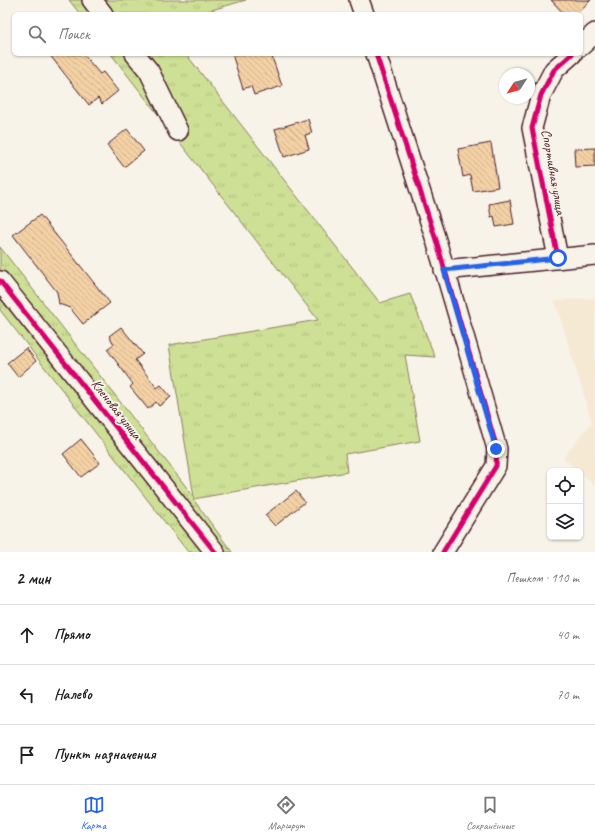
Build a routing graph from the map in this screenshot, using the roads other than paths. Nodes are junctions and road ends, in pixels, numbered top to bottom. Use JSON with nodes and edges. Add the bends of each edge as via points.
{"nodes":[{"id":1,"x":92,"y":0,"type":"edge"},
{"id":2,"x":359,"y":0,"type":"edge"},
{"id":3,"x":101,"y":12,"type":"edge"},
{"id":4,"x":363,"y":12,"type":"edge"},
{"id":5,"x":595,"y":33,"type":"edge"},
{"id":6,"x":583,"y":44,"type":"edge"},
{"id":7,"x":137,"y":56,"type":"edge"},
{"id":8,"x":377,"y":56,"type":"edge"},
{"id":9,"x":570,"y":56,"type":"edge"},
{"id":10,"x":178,"y":131,"type":"dead end"},
{"id":11,"x":595,"y":254,"type":"edge"},
{"id":12,"x":558,"y":258,"type":"junction"},
{"id":13,"x":444,"y":270,"type":"junction"},
{"id":14,"x":0,"y":281,"type":"edge"},
{"id":15,"x":215,"y":552,"type":"edge"},
{"id":16,"x":443,"y":552,"type":"edge"}],
"edges":[{"from":1,"to":3,"type":"street"},
{"from":2,"to":4,"type":"street"},
{"from":5,"to":6,"type":"street"},
{"from":7,"to":10,"type":"street","via":[[149,71]]},
{"from":8,"to":13,"type":"street"},
{"from":9,"to":12,"type":"street","name":"Спортивная улица","via":[[554,70],[541,95],[532,128]]},
{"from":11,"to":12,"type":"street"},
{"from":12,"to":13,"type":"street"},
{"from":13,"to":16,"type":"street","via":[[496,449],[496,466]]},
{"from":14,"to":15,"type":"street","name":"Кленовая улица"}]}
